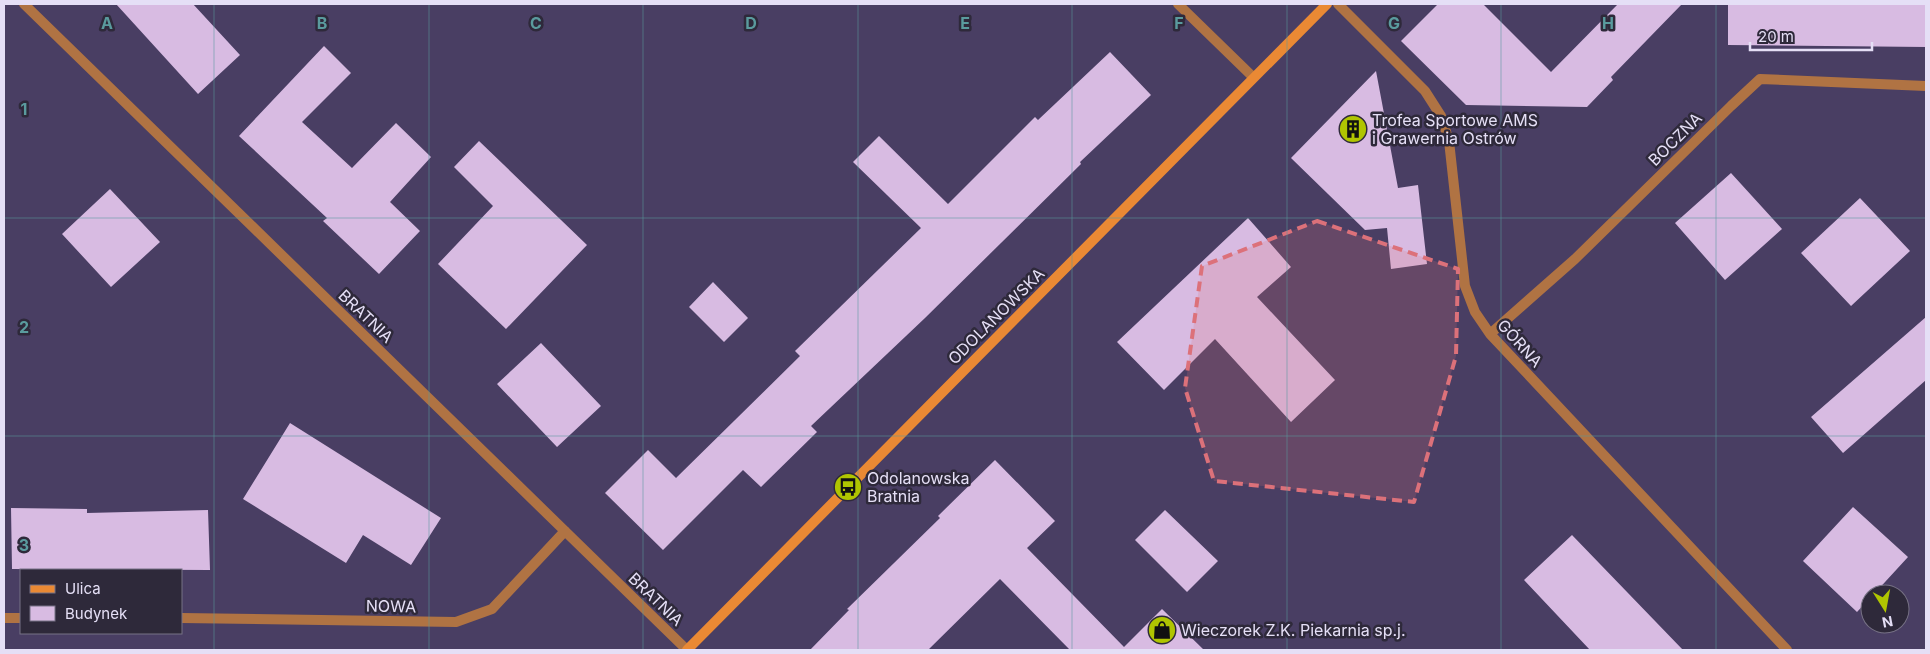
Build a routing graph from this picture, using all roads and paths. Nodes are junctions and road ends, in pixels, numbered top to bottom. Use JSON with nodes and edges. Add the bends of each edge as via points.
{"nodes":[{"id":1,"x":24,"y":4,"type":"edge"},
{"id":2,"x":1178,"y":4,"type":"edge"},
{"id":3,"x":1326,"y":4,"type":"edge"},
{"id":4,"x":1338,"y":4,"type":"edge"},
{"id":5,"x":1253,"y":77,"type":"junction"},
{"id":6,"x":1926,"y":86,"type":"edge"},
{"id":7,"x":1490,"y":334,"type":"junction"},
{"id":8,"x":565,"y":532,"type":"junction"},
{"id":9,"x":4,"y":618,"type":"edge"},
{"id":10,"x":20,"y":618,"type":"edge"},
{"id":11,"x":182,"y":618,"type":"edge"},
{"id":12,"x":687,"y":650,"type":"edge"},
{"id":13,"x":1787,"y":650,"type":"edge"}],
"edges":[{"from":1,"to":8,"type":"street","name":"BRATNIA"},
{"from":2,"to":5,"type":"street"},
{"from":3,"to":5,"type":"main road","name":"ODOLANOWSKA"},
{"from":4,"to":7,"type":"street","name":"GÓRNA","via":[[1425,91],[1441,116],[1449,141],[1465,286],[1475,312]]},
{"from":5,"to":12,"type":"main road","name":"ODOLANOWSKA"},
{"from":6,"to":7,"type":"street","name":"BOCZNA","via":[[1760,79],[1575,259]]},
{"from":7,"to":13,"type":"street","name":"GÓRNA"},
{"from":8,"to":11,"type":"street","name":"NOWA","via":[[492,609],[456,622]]},
{"from":8,"to":12,"type":"street","name":"BRATNIA"},
{"from":9,"to":10,"type":"street"}]}
